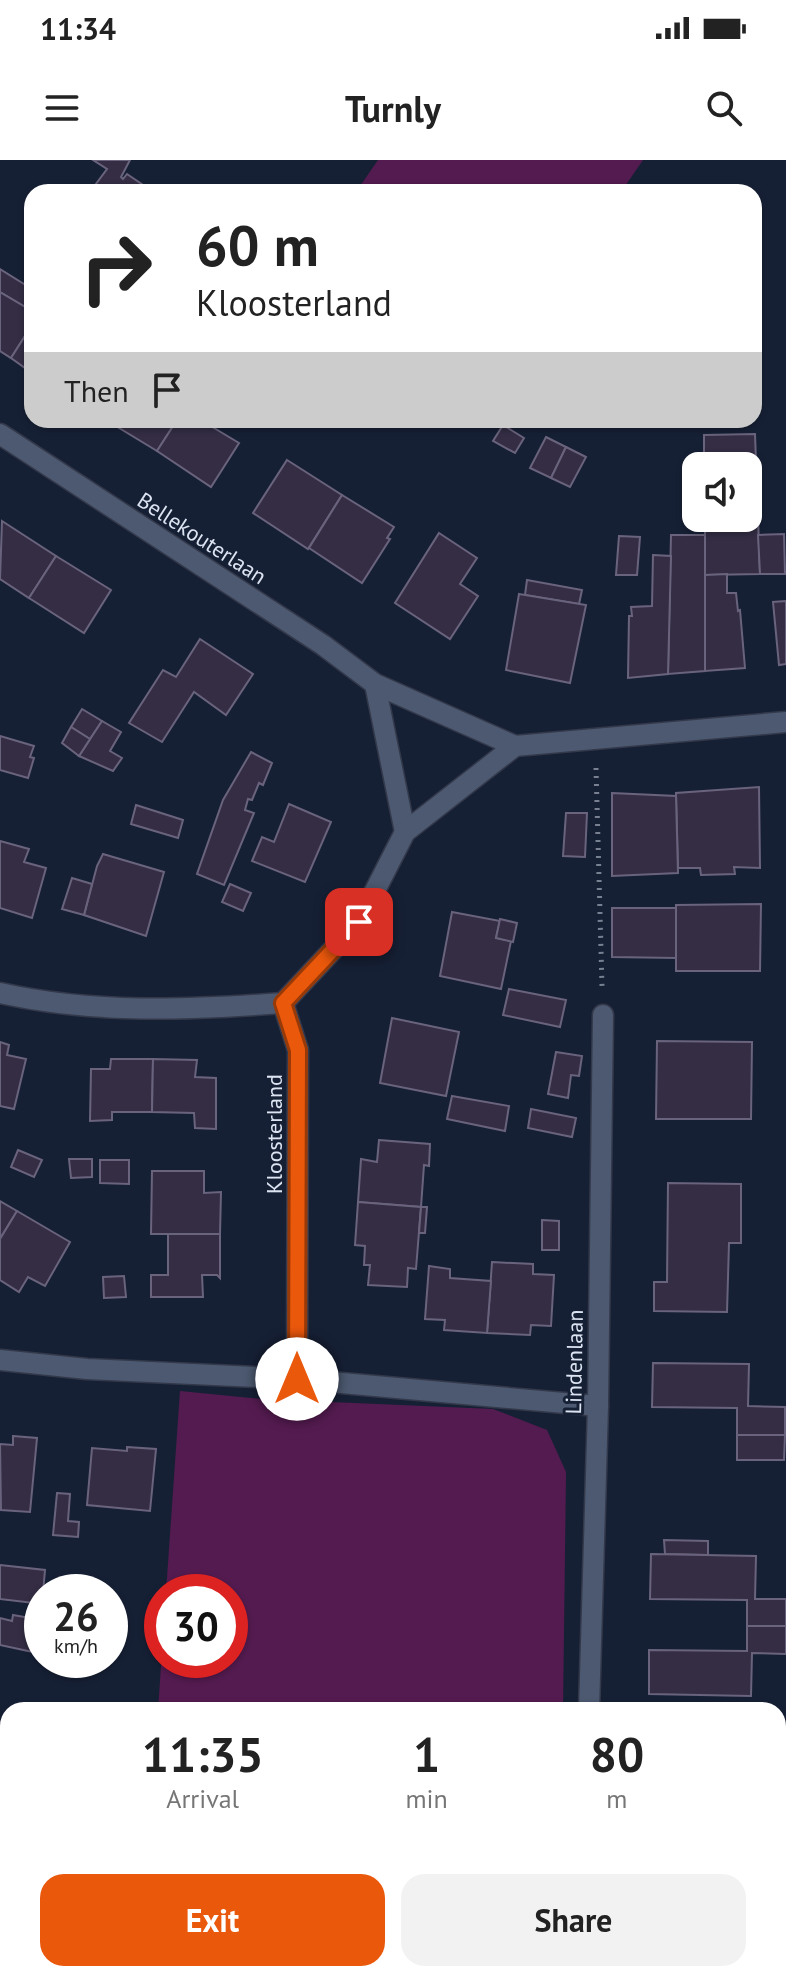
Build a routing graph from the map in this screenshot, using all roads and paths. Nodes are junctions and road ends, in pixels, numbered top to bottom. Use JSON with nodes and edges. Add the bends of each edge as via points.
{"nodes":[{"id":1,"x":0,"y":434,"type":"edge"},
{"id":2,"x":375,"y":684,"type":"junction"},
{"id":3,"x":786,"y":722,"type":"edge"},
{"id":4,"x":595,"y":739,"type":"junction"},
{"id":5,"x":515,"y":746,"type":"junction"},
{"id":6,"x":405,"y":832,"type":"junction"},
{"id":7,"x":0,"y":993,"type":"edge"},
{"id":8,"x":283,"y":1003,"type":"junction"},
{"id":9,"x":603,"y":1015,"type":"joint"},
{"id":10,"x":0,"y":1360,"type":"edge"},
{"id":11,"x":297,"y":1379,"type":"junction"},
{"id":12,"x":598,"y":1406,"type":"junction"},
{"id":13,"x":589,"y":1702,"type":"edge"}],
"edges":[{"from":1,"to":2,"type":"street","name":"Bellekouterlaan"},
{"from":2,"to":5,"type":"street","name":"Bellekouterlaan"},
{"from":2,"to":6,"type":"street"},
{"from":3,"to":4,"type":"street","name":"Bellekouterlaan"},
{"from":4,"to":5,"type":"street","name":"Bellekouterlaan"},
{"from":4,"to":9,"type":"path"},
{"from":5,"to":6,"type":"street"},
{"from":6,"to":8,"type":"street","via":[[359,922]]},
{"from":7,"to":8,"type":"street","via":[[94,1008],[188,1010]]},
{"from":8,"to":11,"type":"street","name":"Kloosterland","via":[[298,1050]]},
{"from":9,"to":12,"type":"street","name":"Lindenlaan"},
{"from":10,"to":11,"type":"street"},
{"from":11,"to":12,"type":"street"},
{"from":12,"to":13,"type":"street","name":"Lindenlaan"}]}
